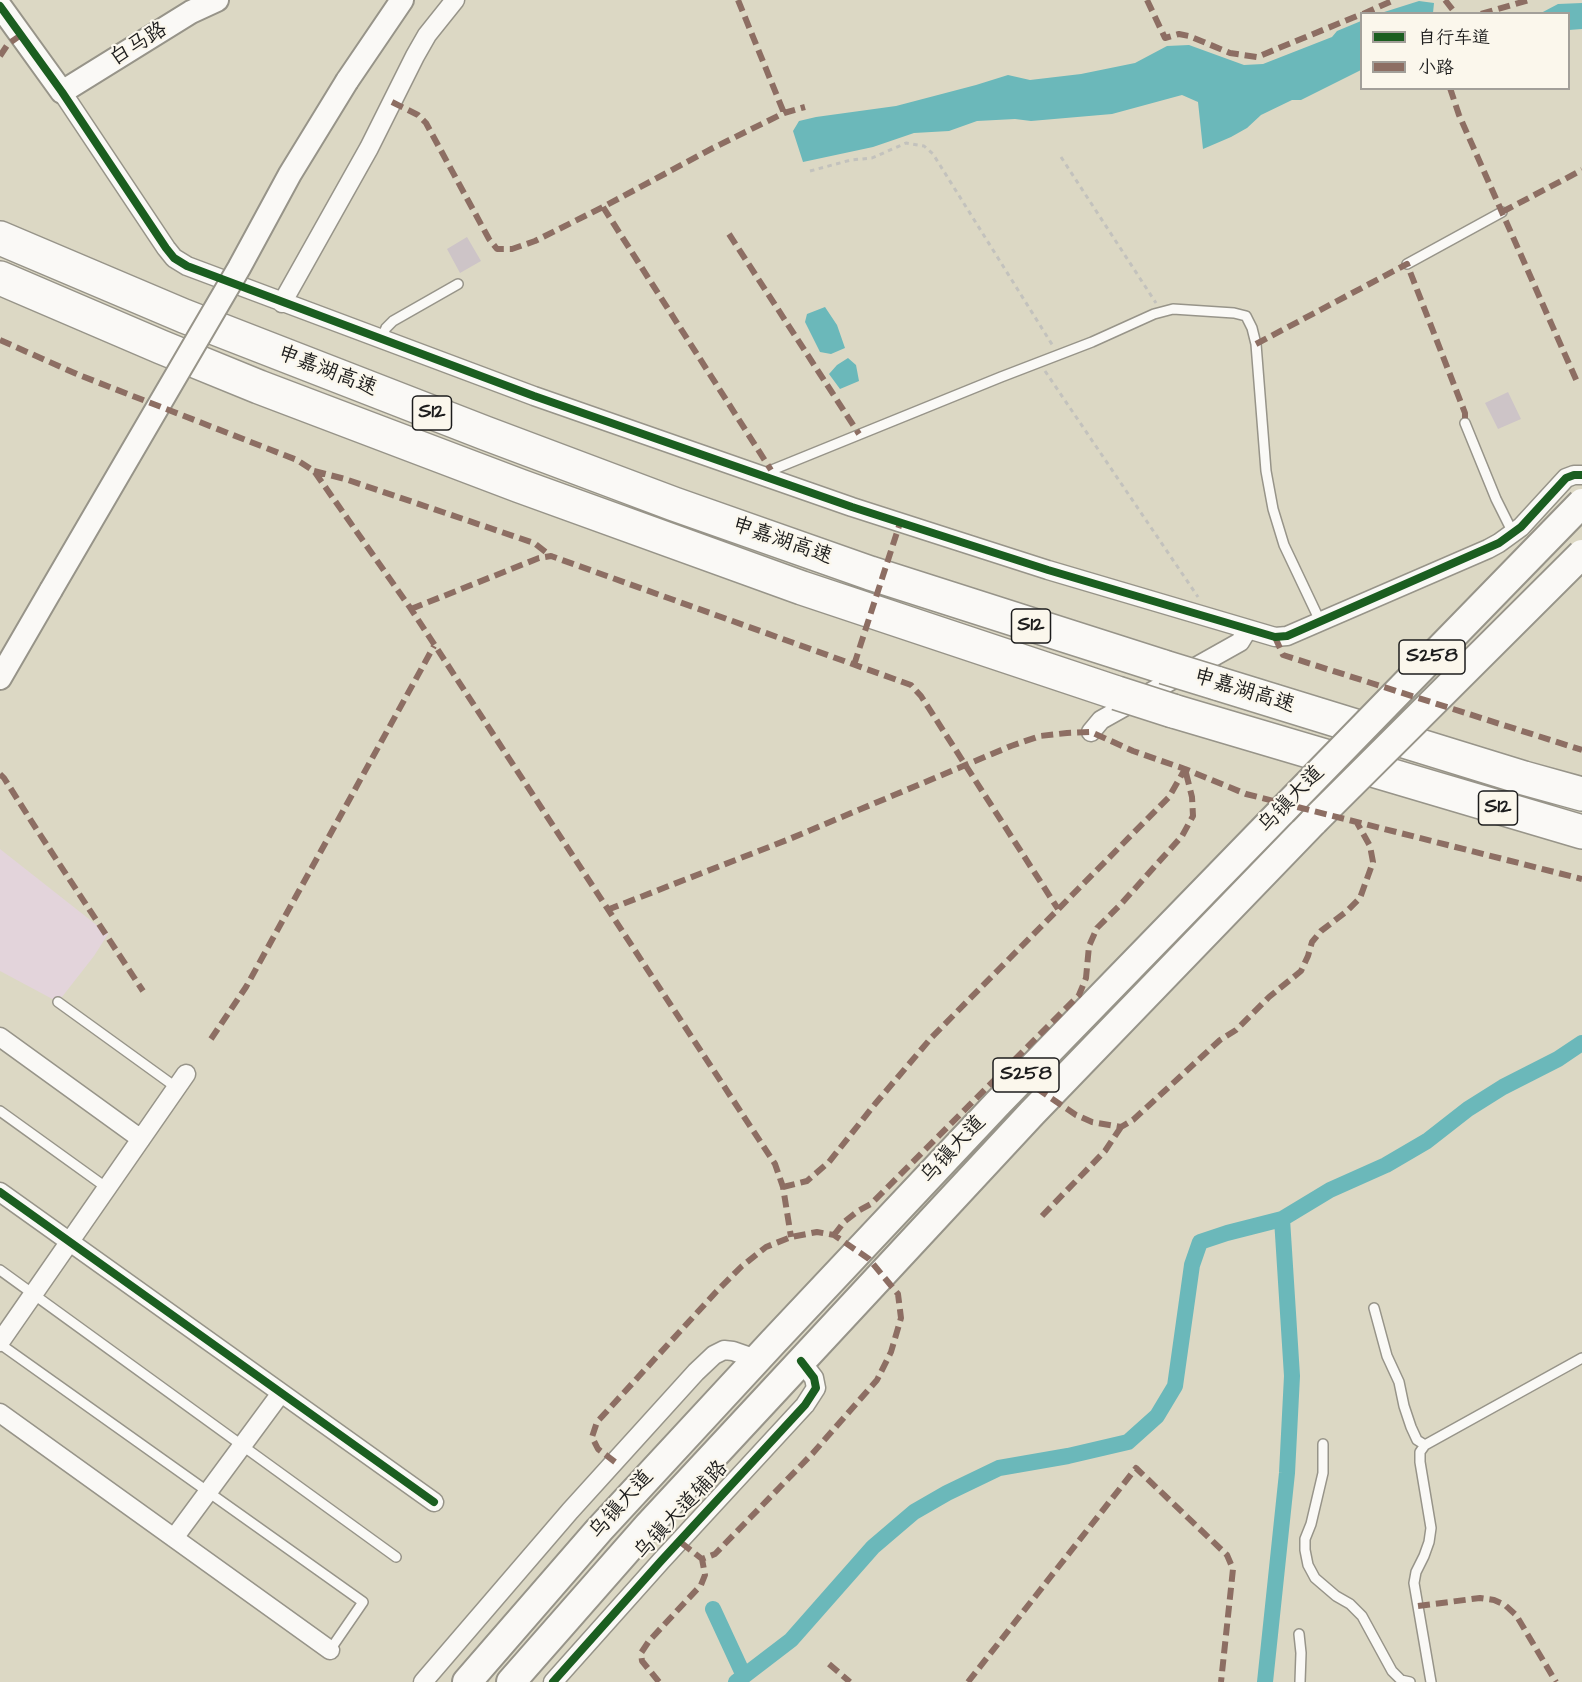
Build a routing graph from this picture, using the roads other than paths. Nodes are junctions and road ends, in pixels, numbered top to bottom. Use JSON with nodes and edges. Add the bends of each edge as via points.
{"nodes":[{"id":1,"x":217,"y":0,"type":"edge"},
{"id":2,"x":402,"y":0,"type":"edge"},
{"id":3,"x":455,"y":0,"type":"edge"},
{"id":4,"x":0,"y":6,"type":"edge"},
{"id":5,"x":62,"y":92,"type":"junction"},
{"id":6,"x":1502,"y":212,"type":"dead end"},
{"id":7,"x":0,"y":238,"type":"edge"},
{"id":8,"x":1407,"y":264,"type":"dead end"},
{"id":9,"x":0,"y":278,"type":"edge"},
{"id":10,"x":458,"y":284,"type":"dead end"},
{"id":11,"x":282,"y":303,"type":"junction"},
{"id":12,"x":381,"y":339,"type":"junction"},
{"id":13,"x":1465,"y":423,"type":"dead end"},
{"id":14,"x":760,"y":475,"type":"junction"},
{"id":15,"x":1582,"y":475,"type":"edge"},
{"id":16,"x":1582,"y":503,"type":"edge"},
{"id":17,"x":1513,"y":533,"type":"junction"},
{"id":18,"x":1582,"y":554,"type":"edge"},
{"id":19,"x":1320,"y":621,"type":"junction"},
{"id":20,"x":1248,"y":629,"type":"junction"},
{"id":21,"x":0,"y":678,"type":"edge"},
{"id":22,"x":1091,"y":732,"type":"dead end"},
{"id":23,"x":1582,"y":794,"type":"edge"},
{"id":24,"x":1582,"y":832,"type":"edge"},
{"id":25,"x":58,"y":1002,"type":"dead end"},
{"id":26,"x":0,"y":1037,"type":"edge"},
{"id":27,"x":182,"y":1081,"type":"joint"},
{"id":28,"x":0,"y":1111,"type":"edge"},
{"id":29,"x":141,"y":1139,"type":"junction"},
{"id":30,"x":107,"y":1188,"type":"junction"},
{"id":31,"x":0,"y":1192,"type":"edge"},
{"id":32,"x":69,"y":1242,"type":"junction"},
{"id":33,"x":0,"y":1270,"type":"edge"},
{"id":34,"x":33,"y":1294,"type":"junction"},
{"id":35,"x":1374,"y":1308,"type":"dead end"},
{"id":36,"x":0,"y":1343,"type":"edge"},
{"id":37,"x":764,"y":1351,"type":"junction"},
{"id":38,"x":805,"y":1357,"type":"junction"},
{"id":39,"x":1582,"y":1358,"type":"edge"},
{"id":40,"x":281,"y":1393,"type":"junction"},
{"id":41,"x":0,"y":1413,"type":"edge"},
{"id":42,"x":1323,"y":1444,"type":"dead end"},
{"id":43,"x":1425,"y":1445,"type":"junction"},
{"id":44,"x":242,"y":1446,"type":"junction"},
{"id":45,"x":208,"y":1492,"type":"junction"},
{"id":46,"x":434,"y":1502,"type":"dead end"},
{"id":47,"x":174,"y":1538,"type":"junction"},
{"id":48,"x":396,"y":1557,"type":"dead end"},
{"id":49,"x":1299,"y":1634,"type":"dead end"},
{"id":50,"x":330,"y":1650,"type":"joint"},
{"id":51,"x":423,"y":1682,"type":"edge"},
{"id":52,"x":467,"y":1682,"type":"edge"},
{"id":53,"x":511,"y":1682,"type":"edge"},
{"id":54,"x":553,"y":1682,"type":"edge"},
{"id":55,"x":1300,"y":1682,"type":"edge"},
{"id":56,"x":1410,"y":1682,"type":"edge"},
{"id":57,"x":1426,"y":1682,"type":"edge"},
{"id":58,"x":1431,"y":1682,"type":"edge"}],
"edges":[{"from":1,"to":5,"type":"street","name":"白马路"},
{"from":2,"to":21,"type":"street","bridge":true,"via":[[290,174]]},
{"from":3,"to":11,"type":"street","via":[[415,56],[369,148]]},
{"from":4,"to":5,"type":"street"},
{"from":5,"to":11,"type":"street","via":[[174,258]]},
{"from":6,"to":8,"type":"lane"},
{"from":7,"to":23,"type":"highway","name":"申嘉湖高速","number":"S12","bridge":true,"via":[[184,316],[663,500],[982,610]]},
{"from":9,"to":24,"type":"highway","name":"申嘉湖高速","number":"S12","bridge":true,"via":[[270,391],[606,518],[872,612],[1173,711]]},
{"from":10,"to":12,"type":"lane","via":[[393,321]]},
{"from":11,"to":12,"type":"street"},
{"from":12,"to":14,"type":"street"},
{"from":13,"to":17,"type":"lane"},
{"from":14,"to":19,"type":"lane","via":[[1162,312],[1183,309],[1246,316],[1256,344],[1266,471],[1273,509],[1284,545]]},
{"from":14,"to":20,"type":"street","via":[[1048,570]]},
{"from":15,"to":17,"type":"street","via":[[1566,478]]},
{"from":16,"to":37,"type":"main road","name":"乌镇大道","number":"S258","bridge":true,"via":[[998,1103]]},
{"from":17,"to":19,"type":"street","via":[[1488,549]]},
{"from":18,"to":38,"type":"main road","name":"乌镇大道","number":"S258","bridge":true,"via":[[1314,821],[1073,1070]]},
{"from":19,"to":20,"type":"street","via":[[1287,636],[1275,637]]},
{"from":20,"to":22,"type":"street","via":[[1240,642],[1101,720]]},
{"from":25,"to":27,"type":"lane"},
{"from":26,"to":29,"type":"street"},
{"from":27,"to":29,"type":"street"},
{"from":28,"to":30,"type":"lane"},
{"from":29,"to":30,"type":"street"},
{"from":30,"to":32,"type":"street"},
{"from":31,"to":32,"type":"street"},
{"from":32,"to":34,"type":"street"},
{"from":32,"to":40,"type":"street"},
{"from":33,"to":34,"type":"lane"},
{"from":34,"to":36,"type":"street"},
{"from":34,"to":44,"type":"lane"},
{"from":35,"to":43,"type":"lane","via":[[1411,1427]]},
{"from":36,"to":45,"type":"lane"},
{"from":37,"to":51,"type":"street","via":[[724,1350],[696,1372]]},
{"from":37,"to":52,"type":"main road","name":"乌镇大道","number":"S258","via":[[599,1530]]},
{"from":38,"to":53,"type":"main road","name":"乌镇大道","number":"S258","via":[[648,1526]]},
{"from":38,"to":54,"type":"street","name":"乌镇大道辅路","via":[[816,1389],[805,1405]]},
{"from":39,"to":43,"type":"lane"},
{"from":40,"to":44,"type":"street"},
{"from":40,"to":46,"type":"street"},
{"from":41,"to":47,"type":"street"},
{"from":42,"to":56,"type":"lane","via":[[1323,1473],[1305,1539],[1308,1565],[1315,1578],[1362,1616],[1392,1671]]},
{"from":43,"to":58,"type":"lane","via":[[1420,1462],[1431,1528],[1414,1583]]},
{"from":44,"to":45,"type":"street"},
{"from":44,"to":48,"type":"lane"},
{"from":45,"to":47,"type":"street"},
{"from":45,"to":50,"type":"lane","via":[[363,1602]]},
{"from":47,"to":50,"type":"street"},
{"from":49,"to":55,"type":"lane"},
{"from":57,"to":58,"type":"lane"}]}
